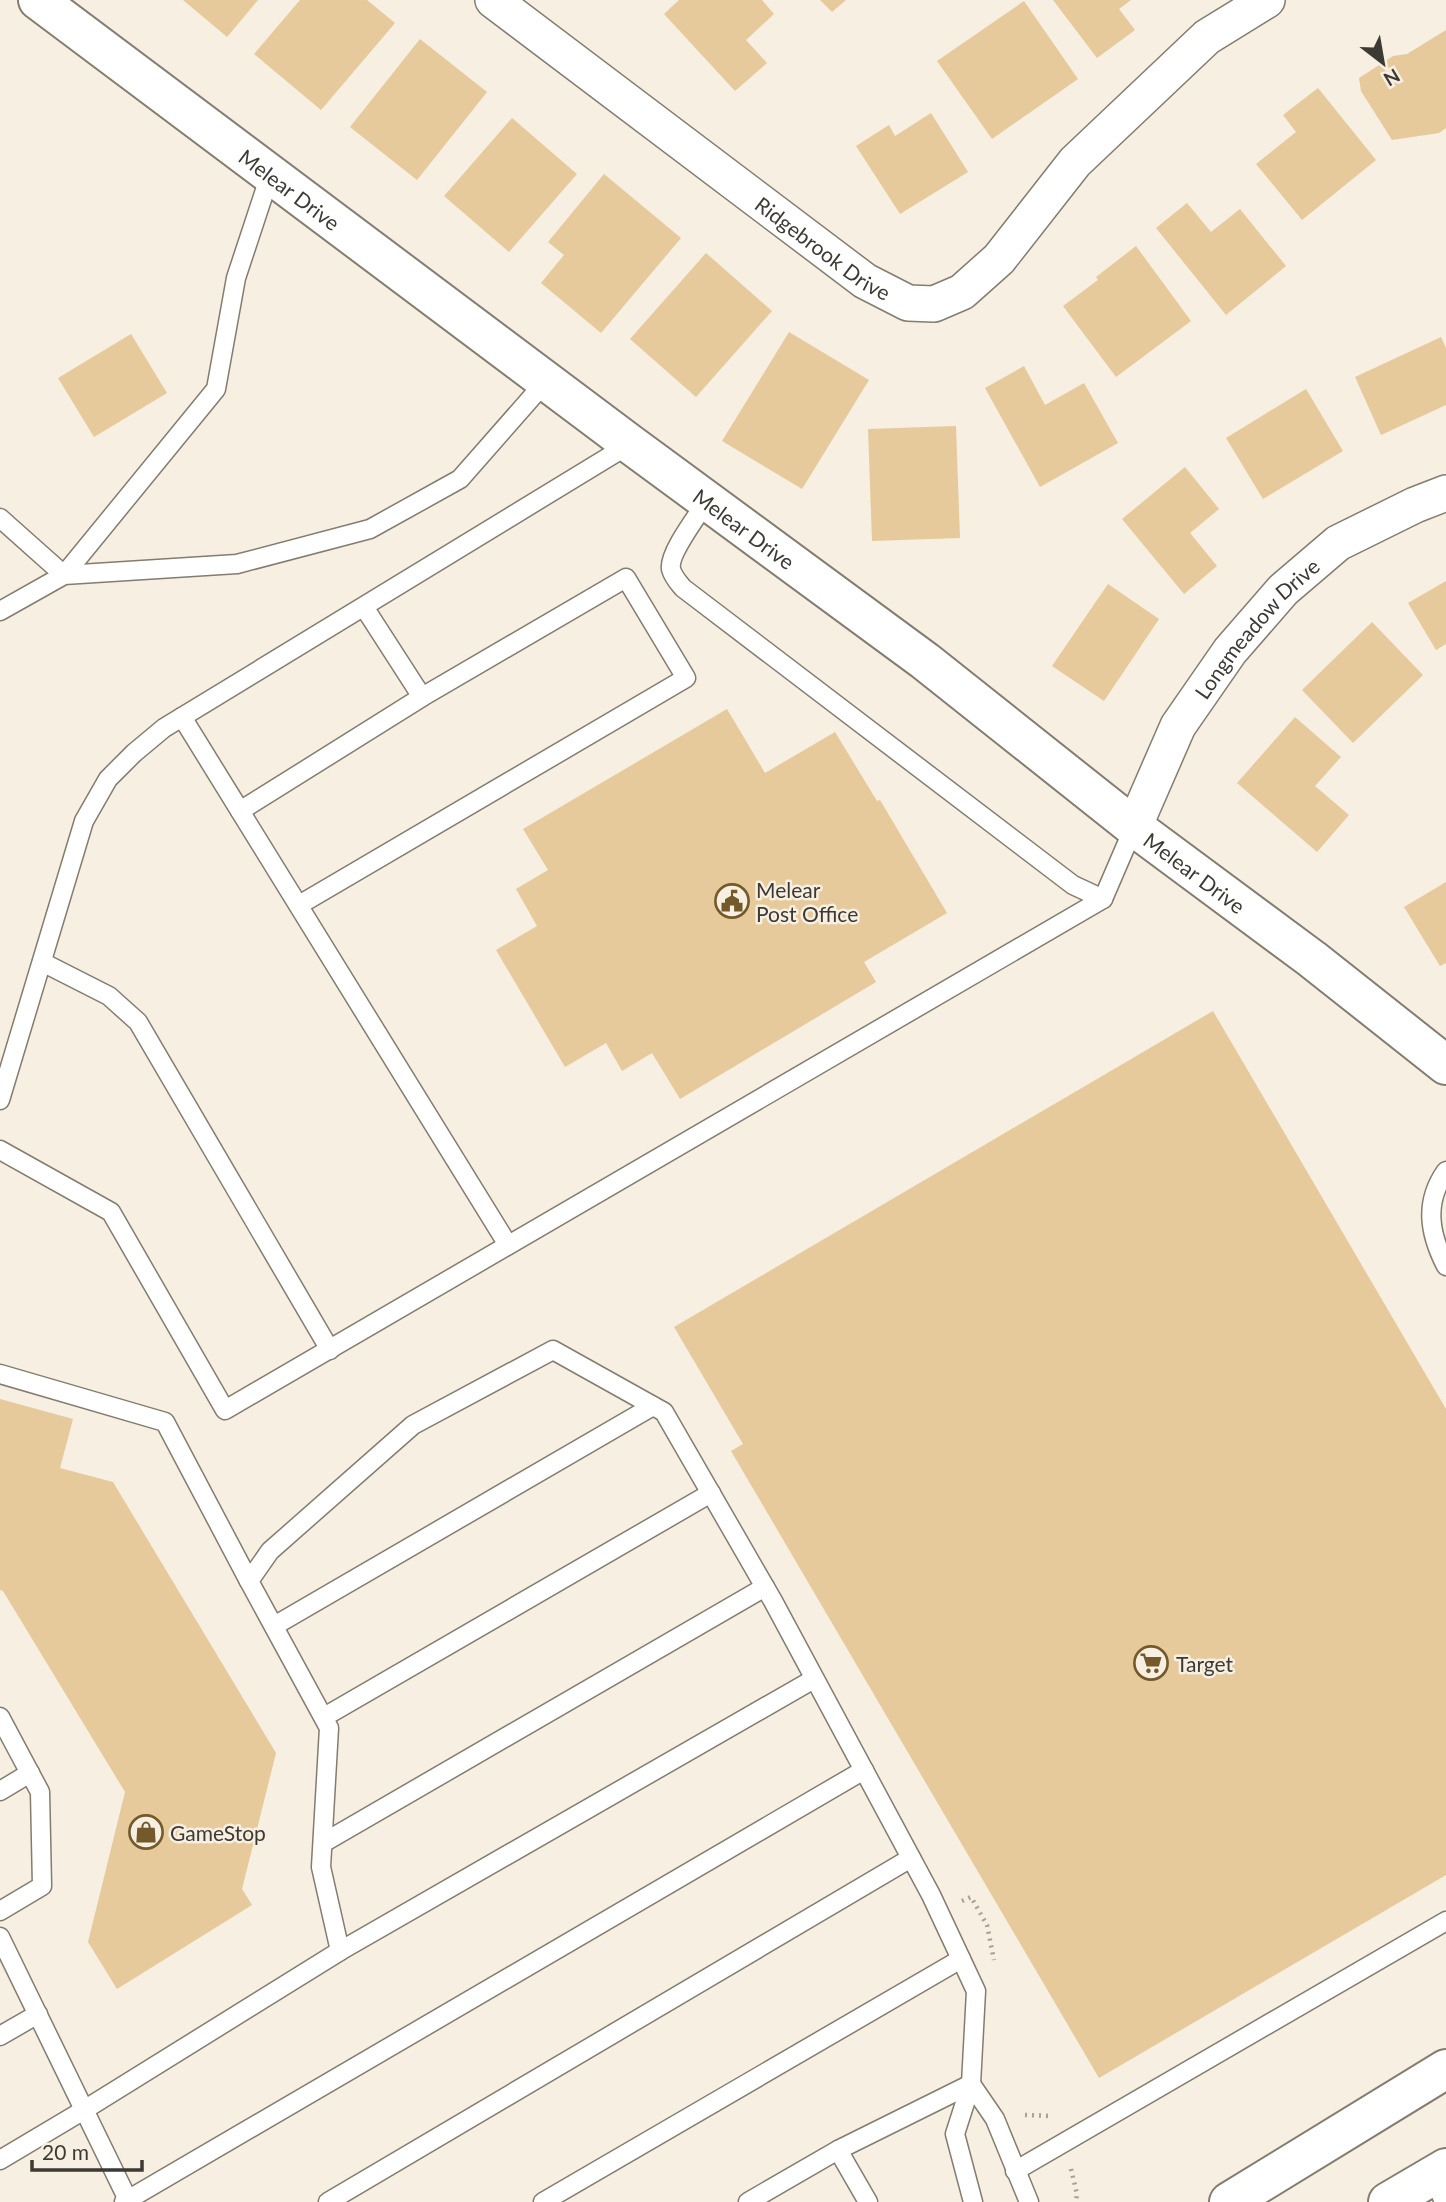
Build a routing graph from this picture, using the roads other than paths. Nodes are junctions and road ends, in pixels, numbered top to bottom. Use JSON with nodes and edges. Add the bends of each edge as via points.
{"nodes":[{"id":1,"x":38,"y":0,"type":"edge"},
{"id":2,"x":1267,"y":0,"type":"edge"},
{"id":3,"x":506,"y":4,"type":"edge"},
{"id":4,"x":270,"y":175,"type":"junction"},
{"id":5,"x":546,"y":381,"type":"junction"},
{"id":6,"x":631,"y":444,"type":"junction"},
{"id":7,"x":1446,"y":493,"type":"edge"},
{"id":8,"x":708,"y":500,"type":"junction"},
{"id":9,"x":0,"y":518,"type":"edge"},
{"id":10,"x":64,"y":575,"type":"junction"},
{"id":11,"x":364,"y":607,"type":"junction"},
{"id":12,"x":0,"y":611,"type":"edge"},
{"id":13,"x":422,"y":698,"type":"junction"},
{"id":14,"x":182,"y":717,"type":"junction"},
{"id":15,"x":240,"y":811,"type":"junction"},
{"id":16,"x":1134,"y":827,"type":"junction"},
{"id":17,"x":1103,"y":899,"type":"junction"},
{"id":18,"x":299,"y":905,"type":"junction"},
{"id":19,"x":42,"y":962,"type":"junction"},
{"id":20,"x":1446,"y":1065,"type":"edge"},
{"id":21,"x":0,"y":1100,"type":"edge"},
{"id":22,"x":0,"y":1150,"type":"edge"},
{"id":23,"x":1446,"y":1171,"type":"edge"},
{"id":24,"x":509,"y":1245,"type":"junction"},
{"id":25,"x":1446,"y":1266,"type":"edge"},
{"id":26,"x":330,"y":1350,"type":"junction"},
{"id":27,"x":0,"y":1374,"type":"edge"},
{"id":28,"x":653,"y":1406,"type":"junction"},
{"id":29,"x":711,"y":1493,"type":"junction"},
{"id":30,"x":249,"y":1581,"type":"junction"},
{"id":31,"x":765,"y":1587,"type":"junction"},
{"id":32,"x":274,"y":1626,"type":"junction"},
{"id":33,"x":814,"y":1679,"type":"junction"},
{"id":34,"x":0,"y":1717,"type":"edge"},
{"id":35,"x":324,"y":1717,"type":"junction"},
{"id":36,"x":864,"y":1770,"type":"junction"},
{"id":37,"x":30,"y":1773,"type":"junction"},
{"id":38,"x":0,"y":1791,"type":"edge"},
{"id":39,"x":323,"y":1843,"type":"junction"},
{"id":40,"x":911,"y":1858,"type":"junction"},
{"id":41,"x":0,"y":1911,"type":"edge"},
{"id":42,"x":1446,"y":1920,"type":"edge"},
{"id":43,"x":0,"y":1937,"type":"edge"},
{"id":44,"x":340,"y":1951,"type":"junction"},
{"id":45,"x":961,"y":1959,"type":"junction"},
{"id":46,"x":37,"y":2014,"type":"junction"},
{"id":47,"x":0,"y":2036,"type":"edge"},
{"id":48,"x":1446,"y":2069,"type":"edge"},
{"id":49,"x":971,"y":2084,"type":"junction"},
{"id":50,"x":84,"y":2110,"type":"junction"},
{"id":51,"x":838,"y":2150,"type":"junction"},
{"id":52,"x":0,"y":2160,"type":"edge"},
{"id":53,"x":1015,"y":2171,"type":"junction"},
{"id":54,"x":1441,"y":2182,"type":"edge"},
{"id":55,"x":127,"y":2201,"type":"edge"},
{"id":56,"x":328,"y":2202,"type":"edge"},
{"id":57,"x":543,"y":2202,"type":"edge"},
{"id":58,"x":748,"y":2202,"type":"edge"},
{"id":59,"x":868,"y":2202,"type":"edge"},
{"id":60,"x":973,"y":2202,"type":"edge"},
{"id":61,"x":1029,"y":2202,"type":"edge"},
{"id":62,"x":1230,"y":2202,"type":"edge"},
{"id":63,"x":1388,"y":2202,"type":"edge"}],
"edges":[{"from":1,"to":4,"type":"street","name":"Melear Drive"},
{"from":2,"to":3,"type":"street","name":"Ridgebrook Drive","via":[[1207,37],[1076,162],[999,259],[962,292],[934,304],[908,303],[865,281]]},
{"from":4,"to":5,"type":"street","name":"Melear Drive"},
{"from":4,"to":10,"type":"lane","via":[[236,278],[216,389]]},
{"from":5,"to":6,"type":"street","name":"Melear Drive"},
{"from":5,"to":10,"type":"lane","via":[[460,479],[370,529],[237,564]]},
{"from":6,"to":8,"type":"street","name":"Melear Drive"},
{"from":6,"to":11,"type":"lane"},
{"from":7,"to":16,"type":"street","name":"Longmeadow Drive","via":[[1338,544],[1283,590],[1230,651],[1178,726]]},
{"from":8,"to":16,"type":"street","name":"Melear Drive","via":[[925,661]]},
{"from":8,"to":17,"type":"lane","via":[[673,555],[670,567],[683,588],[1073,885]]},
{"from":9,"to":10,"type":"lane"},
{"from":10,"to":12,"type":"lane"},
{"from":11,"to":13,"type":"lane"},
{"from":11,"to":14,"type":"lane"},
{"from":13,"to":15,"type":"lane"},
{"from":13,"to":18,"type":"lane","via":[[626,578],[686,678]]},
{"from":14,"to":15,"type":"lane"},
{"from":14,"to":19,"type":"lane","via":[[108,779],[84,821]]},
{"from":15,"to":18,"type":"lane"},
{"from":16,"to":17,"type":"lane"},
{"from":16,"to":20,"type":"street","name":"Melear Drive"},
{"from":17,"to":24,"type":"lane"},
{"from":18,"to":24,"type":"lane"},
{"from":19,"to":21,"type":"lane"},
{"from":19,"to":26,"type":"lane","via":[[109,996],[138,1022]]},
{"from":22,"to":26,"type":"lane","via":[[111,1212],[225,1410]]},
{"from":23,"to":25,"type":"lane","via":[[1435,1186],[1430,1216]]},
{"from":24,"to":26,"type":"lane"},
{"from":27,"to":30,"type":"lane","via":[[165,1422]]},
{"from":28,"to":29,"type":"lane","via":[[664,1412]]},
{"from":28,"to":30,"type":"lane","via":[[553,1350],[413,1426],[270,1551]]},
{"from":28,"to":32,"type":"lane"},
{"from":29,"to":31,"type":"lane"},
{"from":29,"to":35,"type":"lane"},
{"from":30,"to":32,"type":"lane"},
{"from":31,"to":33,"type":"lane"},
{"from":31,"to":39,"type":"lane"},
{"from":32,"to":35,"type":"lane"},
{"from":33,"to":36,"type":"lane"},
{"from":33,"to":44,"type":"lane"},
{"from":34,"to":37,"type":"lane"},
{"from":35,"to":39,"type":"lane","via":[[329,1728]]},
{"from":36,"to":40,"type":"lane"},
{"from":36,"to":55,"type":"lane"},
{"from":37,"to":38,"type":"lane"},
{"from":37,"to":41,"type":"lane","via":[[40,1792],[42,1886]]},
{"from":39,"to":44,"type":"lane","via":[[321,1867]]},
{"from":40,"to":45,"type":"lane"},
{"from":40,"to":56,"type":"lane"},
{"from":42,"to":53,"type":"lane"},
{"from":43,"to":46,"type":"lane"},
{"from":44,"to":50,"type":"lane"},
{"from":45,"to":49,"type":"lane","via":[[976,1991]]},
{"from":45,"to":57,"type":"lane"},
{"from":46,"to":47,"type":"lane"},
{"from":46,"to":50,"type":"lane"},
{"from":48,"to":62,"type":"street"},
{"from":49,"to":51,"type":"lane"},
{"from":49,"to":53,"type":"lane","via":[[995,2119]]},
{"from":49,"to":60,"type":"lane","via":[[955,2134]]},
{"from":50,"to":52,"type":"lane"},
{"from":50,"to":55,"type":"lane"},
{"from":51,"to":58,"type":"lane"},
{"from":51,"to":59,"type":"lane"},
{"from":53,"to":61,"type":"lane"},
{"from":54,"to":63,"type":"street"}]}
